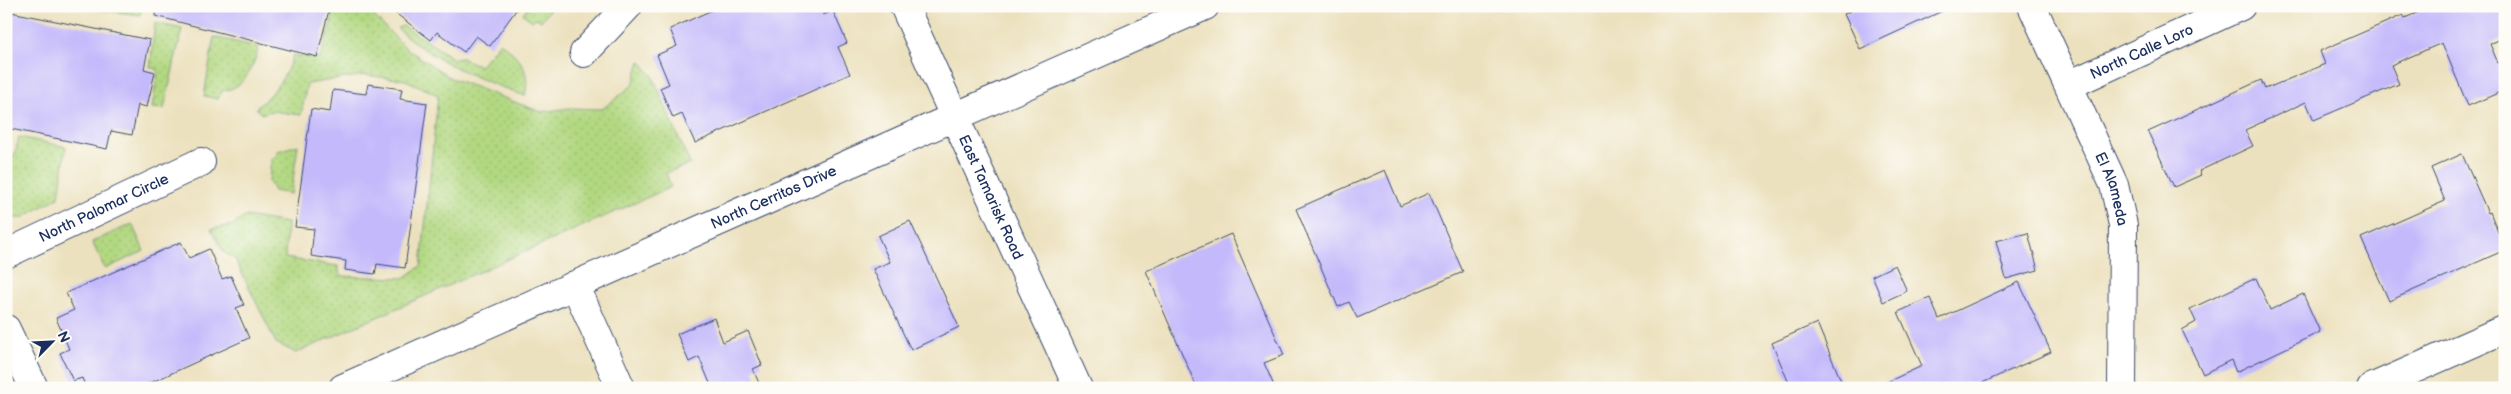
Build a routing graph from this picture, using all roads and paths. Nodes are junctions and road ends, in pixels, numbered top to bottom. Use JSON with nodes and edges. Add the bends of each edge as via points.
{"nodes":[{"id":1,"x":628,"y":6,"type":"edge"},
{"id":2,"x":904,"y":6,"type":"edge"},
{"id":3,"x":1205,"y":6,"type":"edge"},
{"id":4,"x":2032,"y":6,"type":"edge"},
{"id":5,"x":2241,"y":6,"type":"edge"},
{"id":6,"x":584,"y":53,"type":"dead end"},
{"id":7,"x":2069,"y":85,"type":"junction"},
{"id":8,"x":954,"y":117,"type":"junction"},
{"id":9,"x":201,"y":162,"type":"dead end"},
{"id":10,"x":6,"y":254,"type":"edge"},
{"id":11,"x":575,"y":284,"type":"junction"},
{"id":12,"x":6,"y":329,"type":"edge"},
{"id":13,"x":2505,"y":329,"type":"edge"},
{"id":14,"x":34,"y":388,"type":"edge"},
{"id":15,"x":344,"y":388,"type":"edge"},
{"id":16,"x":621,"y":388,"type":"edge"},
{"id":17,"x":1078,"y":388,"type":"edge"},
{"id":18,"x":2122,"y":388,"type":"edge"},
{"id":19,"x":2371,"y":388,"type":"edge"}],
"edges":[{"from":1,"to":6,"type":"street"},
{"from":2,"to":8,"type":"street","name":"East Tamarisk Road"},
{"from":3,"to":8,"type":"street","name":"North Cerritos Drive"},
{"from":4,"to":7,"type":"street","name":"El Alameda"},
{"from":5,"to":7,"type":"street","name":"North Calle Loro"},
{"from":7,"to":18,"type":"street","name":"El Alameda","via":[[2114,185],[2123,225]]},
{"from":8,"to":11,"type":"street","name":"North Cerritos Drive"},
{"from":8,"to":17,"type":"street","name":"East Tamarisk Road"},
{"from":9,"to":10,"type":"street","name":"North Palomar Circle"},
{"from":11,"to":15,"type":"street","name":"North Cerritos Drive"},
{"from":11,"to":16,"type":"street"},
{"from":12,"to":14,"type":"street"},
{"from":13,"to":19,"type":"street"}]}
